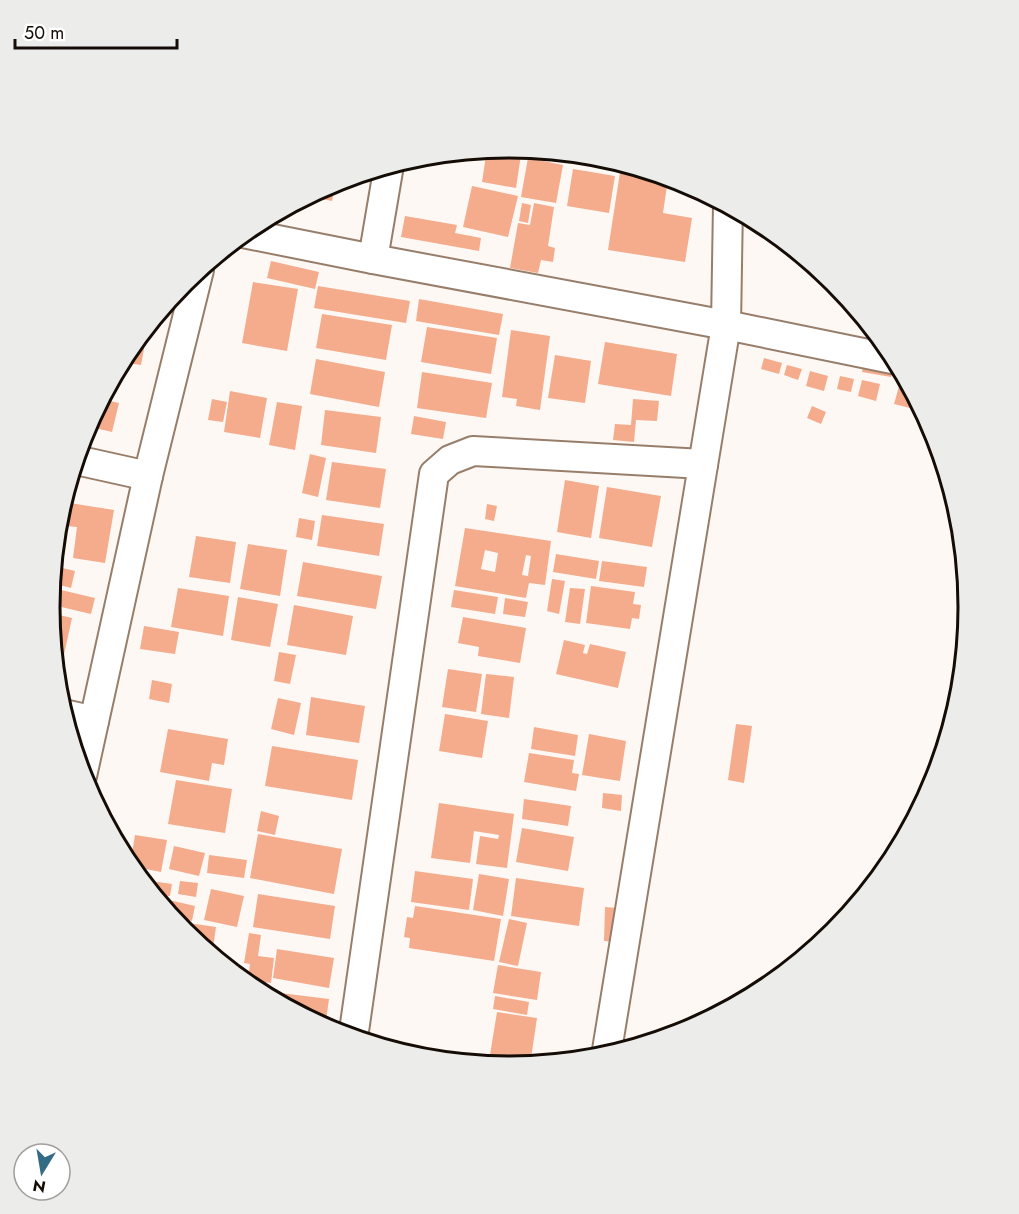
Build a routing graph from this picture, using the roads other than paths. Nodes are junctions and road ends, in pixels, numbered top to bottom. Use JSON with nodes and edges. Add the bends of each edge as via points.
{"nodes":[{"id":1,"x":387,"y":175,"type":"edge"},
{"id":2,"x":728,"y":215,"type":"edge"},
{"id":3,"x":256,"y":236,"type":"edge"},
{"id":4,"x":374,"y":259,"type":"junction"},
{"id":5,"x":195,"y":286,"type":"edge"},
{"id":6,"x":726,"y":325,"type":"junction"},
{"id":7,"x":883,"y":357,"type":"edge"},
{"id":8,"x":84,"y":462,"type":"edge"},
{"id":9,"x":703,"y":464,"type":"junction"},
{"id":10,"x":148,"y":476,"type":"junction"},
{"id":11,"x":74,"y":716,"type":"edge"},
{"id":12,"x":94,"y":721,"type":"junction"},
{"id":13,"x":86,"y":757,"type":"edge"},
{"id":14,"x":354,"y":1029,"type":"edge"},
{"id":15,"x":608,"y":1045,"type":"edge"}],
"edges":[{"from":1,"to":4,"type":"street"},
{"from":2,"to":6,"type":"street"},
{"from":3,"to":4,"type":"street"},
{"from":4,"to":6,"type":"street"},
{"from":5,"to":10,"type":"street"},
{"from":6,"to":7,"type":"street"},
{"from":6,"to":9,"type":"street"},
{"from":8,"to":10,"type":"street"},
{"from":9,"to":14,"type":"street","via":[[473,451],[450,460],[434,474]]},
{"from":9,"to":15,"type":"street"},
{"from":10,"to":12,"type":"street"},
{"from":11,"to":12,"type":"street"},
{"from":12,"to":13,"type":"street"}]}
